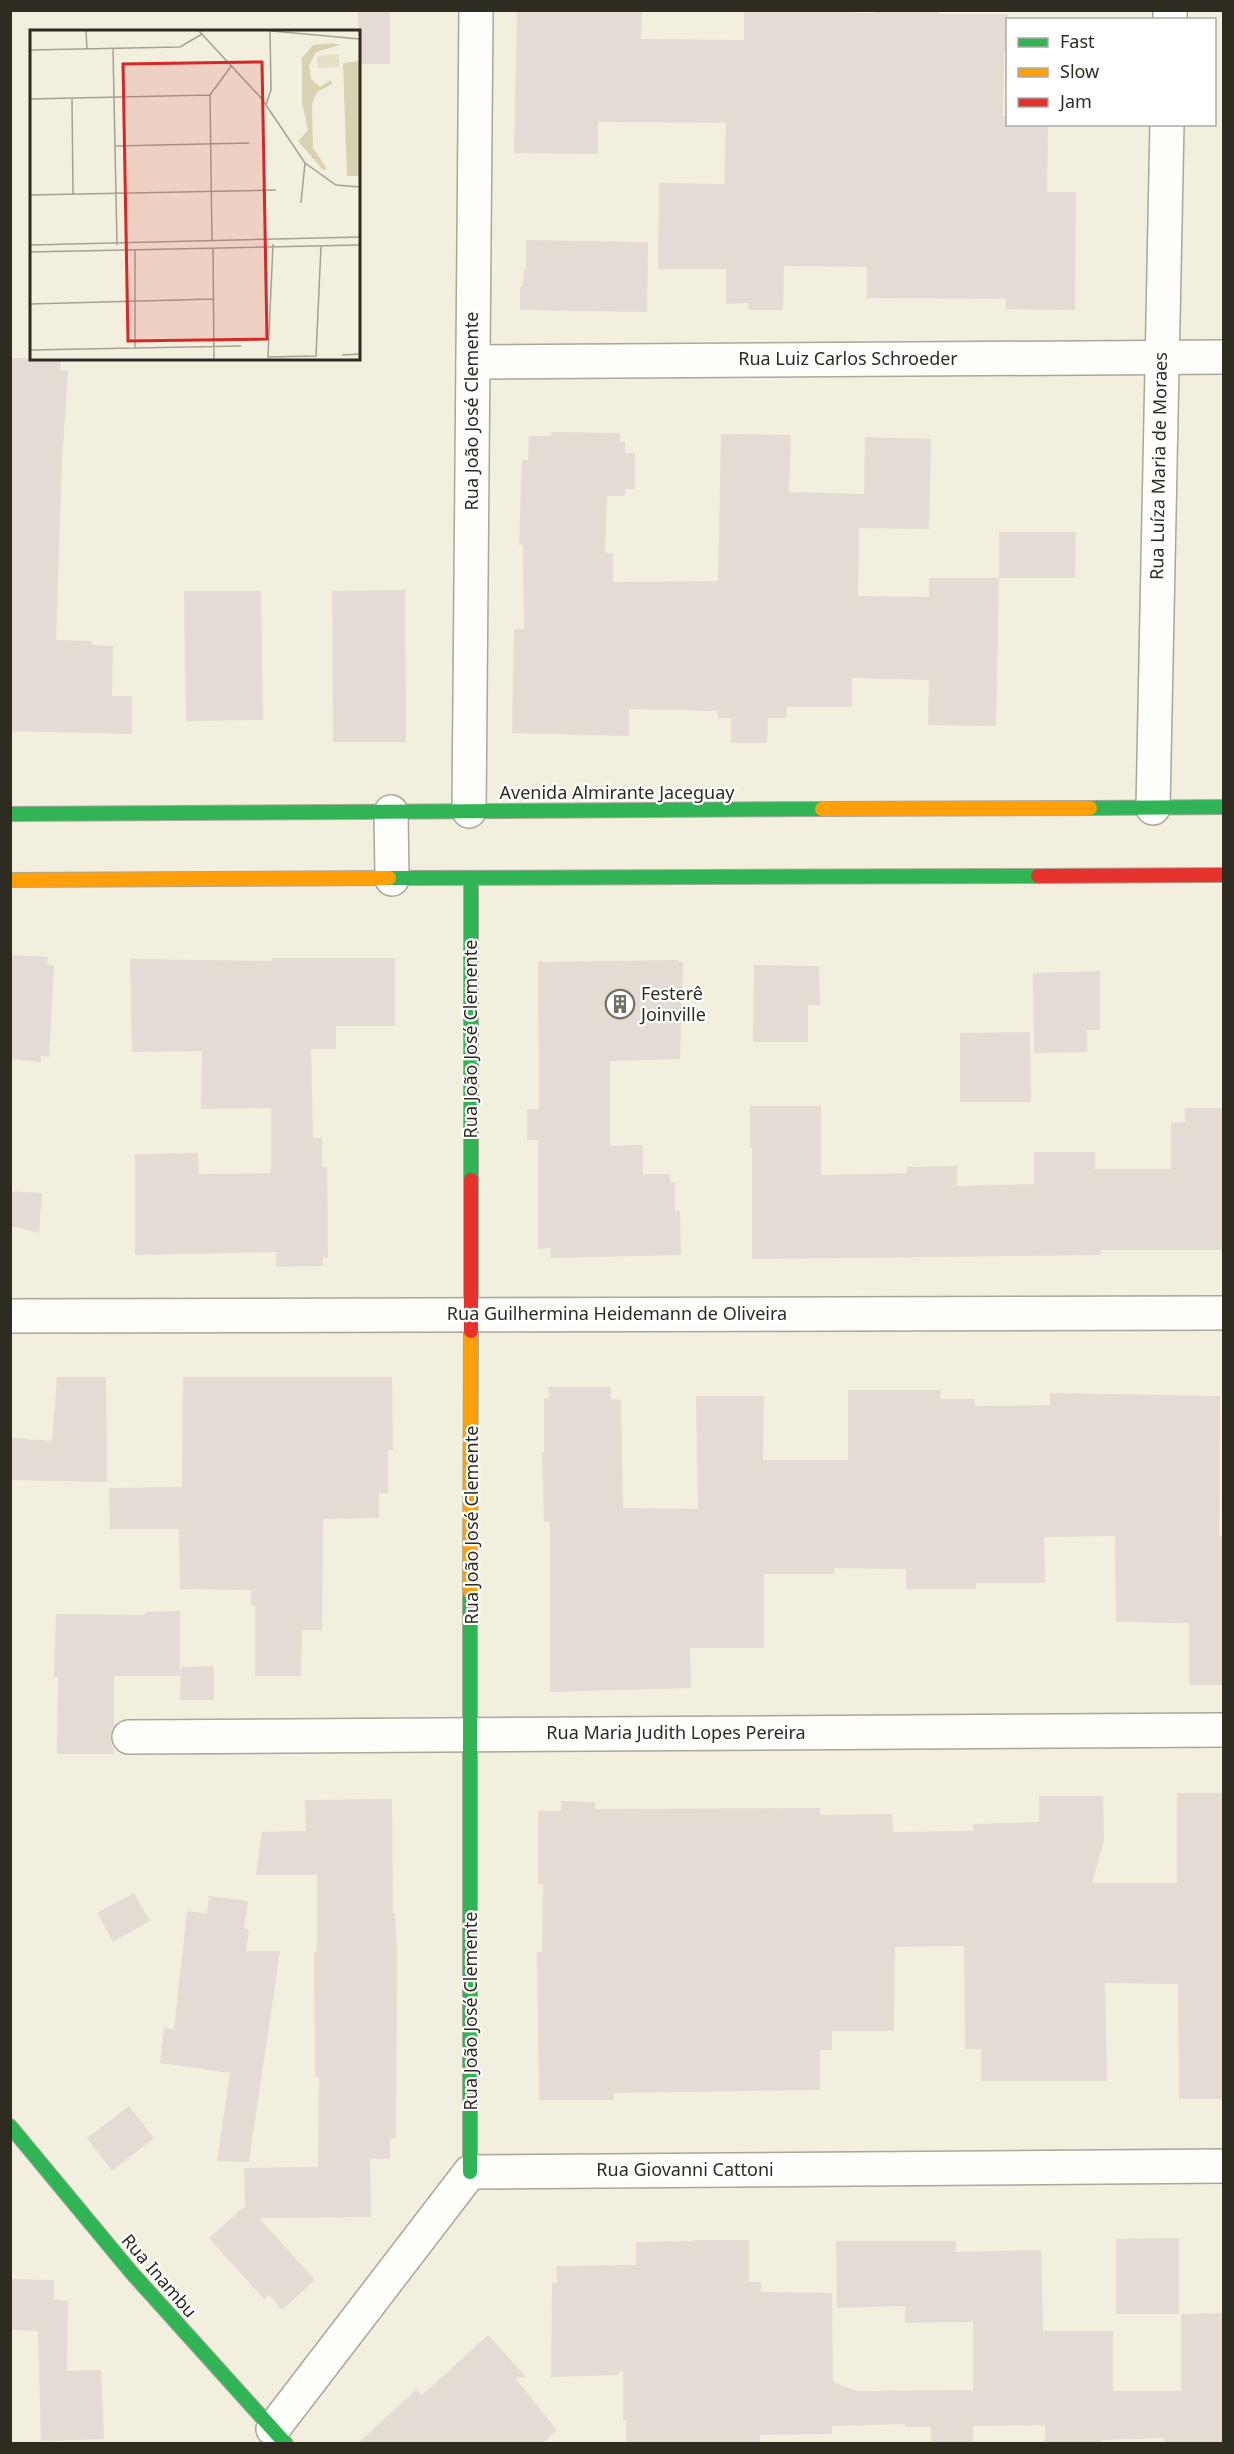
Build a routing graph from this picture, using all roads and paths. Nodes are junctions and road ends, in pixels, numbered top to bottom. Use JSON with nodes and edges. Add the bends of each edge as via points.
{"nodes":[{"id":1,"x":476,"y":10,"type":"edge"},
{"id":2,"x":1167,"y":126,"type":"edge"},
{"id":3,"x":1161,"y":357,"type":"junction"},
{"id":4,"x":1224,"y":357,"type":"edge"},
{"id":5,"x":473,"y":362,"type":"junction"},
{"id":6,"x":1224,"y":807,"type":"edge"},
{"id":7,"x":1153,"y":808,"type":"junction"},
{"id":8,"x":469,"y":811,"type":"junction"},
{"id":9,"x":391,"y":812,"type":"junction"},
{"id":10,"x":10,"y":814,"type":"edge"},
{"id":11,"x":1224,"y":875,"type":"edge"},
{"id":12,"x":392,"y":879,"type":"junction"},
{"id":13,"x":471,"y":879,"type":"junction"},
{"id":14,"x":10,"y":880,"type":"edge"},
{"id":15,"x":1224,"y":1313,"type":"edge"},
{"id":16,"x":471,"y":1315,"type":"junction"},
{"id":17,"x":10,"y":1316,"type":"edge"},
{"id":18,"x":1224,"y":1730,"type":"edge"},
{"id":19,"x":472,"y":1734,"type":"junction"},
{"id":20,"x":129,"y":1737,"type":"dead end"},
{"id":21,"x":10,"y":2126,"type":"edge"},
{"id":22,"x":1224,"y":2166,"type":"edge"},
{"id":23,"x":470,"y":2172,"type":"junction"},
{"id":24,"x":279,"y":2436,"type":"edge"}],
"edges":[{"from":1,"to":5,"type":"street","name":"Rua João José Clemente"},
{"from":2,"to":3,"type":"street","name":"Rua Luíza Maria de Moraes"},
{"from":3,"to":4,"type":"street","name":"Rua Luiz Carlos Schroeder"},
{"from":3,"to":5,"type":"street","name":"Rua Luiz Carlos Schroeder"},
{"from":3,"to":7,"type":"street","name":"Rua Luíza Maria de Moraes"},
{"from":5,"to":8,"type":"street","name":"Rua João José Clemente"},
{"from":6,"to":7,"type":"street","name":"Avenida Almirante Jaceguay"},
{"from":7,"to":8,"type":"street","name":"Avenida Almirante Jaceguay"},
{"from":8,"to":9,"type":"street","name":"Avenida Almirante Jaceguay"},
{"from":9,"to":10,"type":"street","name":"Avenida Almirante Jaceguay"},
{"from":9,"to":12,"type":"street"},
{"from":11,"to":13,"type":"street"},
{"from":12,"to":13,"type":"street"},
{"from":12,"to":14,"type":"street"},
{"from":13,"to":16,"type":"street","name":"Rua João José Clemente"},
{"from":15,"to":16,"type":"street","name":"Rua Guilhermina Heidemann de Oliveira"},
{"from":16,"to":17,"type":"street","name":"Rua Guilhermina Heidemann de Oliveira"},
{"from":16,"to":19,"type":"street","name":"Rua João José Clemente"},
{"from":18,"to":19,"type":"street","name":"Rua Maria Judith Lopes Pereira"},
{"from":19,"to":20,"type":"street","name":"Rua Maria Judith Lopes Pereira"},
{"from":19,"to":23,"type":"street","name":"Rua João José Clemente"},
{"from":21,"to":24,"type":"street","name":"Rua Inambu","via":[[131,2272]]},
{"from":22,"to":23,"type":"street","name":"Rua Giovanni Cattoni"},
{"from":23,"to":24,"type":"street"}]}
